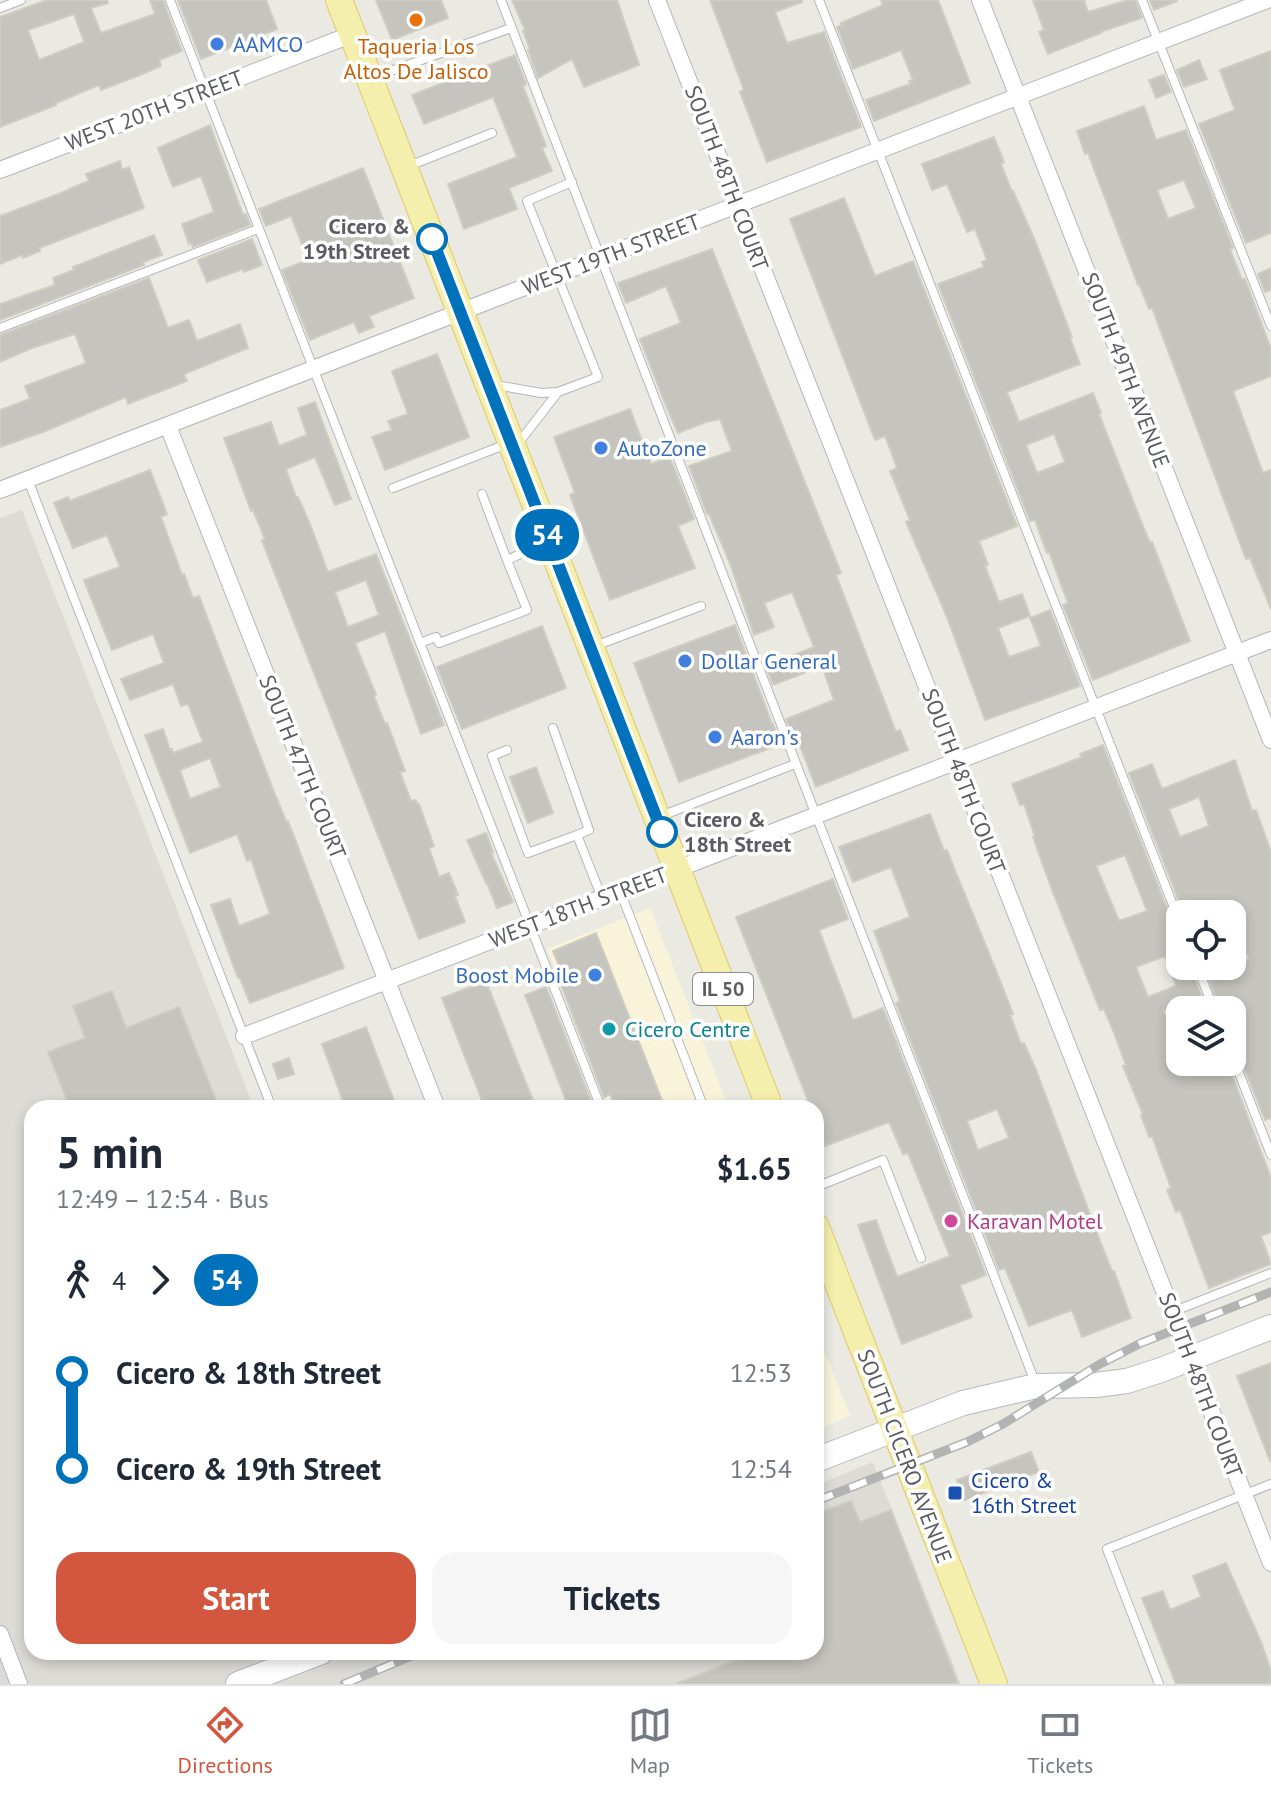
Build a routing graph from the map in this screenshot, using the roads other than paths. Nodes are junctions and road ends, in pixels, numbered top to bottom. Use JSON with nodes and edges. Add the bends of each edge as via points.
{"nodes":[{"id":1,"x":21,"y":0,"type":"edge"},
{"id":2,"x":170,"y":0,"type":"edge"},
{"id":3,"x":339,"y":0,"type":"edge"},
{"id":4,"x":501,"y":0,"type":"edge"},
{"id":5,"x":657,"y":0,"type":"edge"},
{"id":6,"x":819,"y":0,"type":"edge"},
{"id":7,"x":980,"y":0,"type":"edge"},
{"id":8,"x":1142,"y":0,"type":"edge"},
{"id":9,"x":1267,"y":0,"type":"edge"},
{"id":10,"x":0,"y":8,"type":"edge"},
{"id":11,"x":511,"y":28,"type":"junction"},
{"id":12,"x":353,"y":34,"type":"junction"},
{"id":13,"x":1158,"y":42,"type":"junction"},
{"id":14,"x":370,"y":78,"type":"junction"},
{"id":15,"x":205,"y":91,"type":"junction"},
{"id":16,"x":1018,"y":96,"type":"junction"},
{"id":17,"x":492,"y":133,"type":"dead end"},
{"id":18,"x":878,"y":151,"type":"junction"},
{"id":19,"x":405,"y":168,"type":"junction"},
{"id":20,"x":0,"y":170,"type":"edge"},
{"id":21,"x":572,"y":182,"type":"junction"},
{"id":22,"x":738,"y":205,"type":"junction"},
{"id":23,"x":258,"y":229,"type":"junction"},
{"id":24,"x":601,"y":258,"type":"junction"},
{"id":25,"x":558,"y":275,"type":"junction"},
{"id":26,"x":461,"y":312,"type":"junction"},
{"id":27,"x":1271,"y":326,"type":"edge"},
{"id":28,"x":0,"y":328,"type":"edge"},
{"id":29,"x":313,"y":369,"type":"junction"},
{"id":30,"x":489,"y":384,"type":"junction"},
{"id":31,"x":558,"y":392,"type":"junction"},
{"id":32,"x":168,"y":426,"type":"junction"},
{"id":33,"x":512,"y":446,"type":"junction"},
{"id":34,"x":28,"y":480,"type":"junction"},
{"id":35,"x":393,"y":488,"type":"dead end"},
{"id":36,"x":0,"y":490,"type":"edge"},
{"id":37,"x":482,"y":494,"type":"dead end"},
{"id":38,"x":550,"y":541,"type":"junction"},
{"id":39,"x":507,"y":560,"type":"junction"},
{"id":40,"x":701,"y":606,"type":"dead end"},
{"id":41,"x":1271,"y":640,"type":"edge"},
{"id":42,"x":420,"y":643,"type":"junction"},
{"id":43,"x":591,"y":648,"type":"junction"},
{"id":44,"x":1237,"y":653,"type":"junction"},
{"id":45,"x":1096,"y":707,"type":"junction"},
{"id":46,"x":553,"y":728,"type":"dead end"},
{"id":47,"x":1271,"y":740,"type":"edge"},
{"id":48,"x":507,"y":750,"type":"dead end"},
{"id":49,"x":956,"y":761,"type":"junction"},
{"id":50,"x":795,"y":764,"type":"junction"},
{"id":51,"x":815,"y":816,"type":"junction"},
{"id":52,"x":657,"y":818,"type":"junction"},
{"id":53,"x":577,"y":835,"type":"junction"},
{"id":54,"x":677,"y":869,"type":"junction"},
{"id":55,"x":620,"y":891,"type":"junction"},
{"id":56,"x":602,"y":898,"type":"junction"},
{"id":57,"x":1171,"y":900,"type":"edge"},
{"id":58,"x":529,"y":926,"type":"junction"},
{"id":59,"x":387,"y":980,"type":"junction"},
{"id":60,"x":244,"y":1036,"type":"junction"},
{"id":61,"x":1240,"y":1076,"type":"edge"},
{"id":62,"x":269,"y":1100,"type":"edge"},
{"id":63,"x":434,"y":1100,"type":"edge"},
{"id":64,"x":598,"y":1100,"type":"edge"},
{"id":65,"x":701,"y":1100,"type":"edge"},
{"id":66,"x":767,"y":1100,"type":"edge"},
{"id":67,"x":1271,"y":1155,"type":"edge"},
{"id":68,"x":824,"y":1184,"type":"edge"},
{"id":69,"x":824,"y":1248,"type":"edge"},
{"id":70,"x":921,"y":1258,"type":"dead end"},
{"id":71,"x":1271,"y":1273,"type":"edge"},
{"id":72,"x":1172,"y":1312,"type":"junction"},
{"id":73,"x":1271,"y":1327,"type":"edge"},
{"id":74,"x":1191,"y":1358,"type":"junction"},
{"id":75,"x":1036,"y":1386,"type":"junction"},
{"id":76,"x":894,"y":1429,"type":"junction"},
{"id":77,"x":824,"y":1457,"type":"edge"},
{"id":78,"x":1271,"y":1484,"type":"edge"},
{"id":79,"x":1244,"y":1494,"type":"junction"},
{"id":80,"x":1271,"y":1563,"type":"edge"},
{"id":81,"x":0,"y":1634,"type":"edge"},
{"id":82,"x":300,"y":1660,"type":"edge"},
{"id":83,"x":19,"y":1684,"type":"edge"},
{"id":84,"x":238,"y":1684,"type":"edge"},
{"id":85,"x":994,"y":1684,"type":"edge"},
{"id":86,"x":1159,"y":1684,"type":"edge"}],
"edges":[{"from":1,"to":10,"type":"lane"},
{"from":2,"to":15,"type":"lane"},
{"from":3,"to":12,"type":"main road","number":"IL 50"},
{"from":4,"to":11,"type":"lane"},
{"from":5,"to":22,"type":"street","name":"SOUTH 48TH COURT"},
{"from":6,"to":18,"type":"lane"},
{"from":7,"to":16,"type":"street","name":"SOUTH 49TH AVENUE"},
{"from":8,"to":13,"type":"lane"},
{"from":9,"to":13,"type":"street","name":"WEST 19TH STREET"},
{"from":11,"to":14,"type":"lane"},
{"from":11,"to":21,"type":"lane"},
{"from":12,"to":14,"type":"main road","number":"IL 50"},
{"from":12,"to":15,"type":"street","name":"WEST 20TH STREET"},
{"from":13,"to":16,"type":"street","name":"WEST 19TH STREET"},
{"from":13,"to":27,"type":"lane"},
{"from":14,"to":19,"type":"main road","number":"IL 50"},
{"from":15,"to":20,"type":"street","name":"WEST 20TH STREET"},
{"from":15,"to":23,"type":"lane"},
{"from":16,"to":18,"type":"street","name":"WEST 19TH STREET"},
{"from":16,"to":44,"type":"street","name":"SOUTH 49TH AVENUE"},
{"from":17,"to":19,"type":"lane"},
{"from":18,"to":22,"type":"street","name":"WEST 19TH STREET"},
{"from":18,"to":45,"type":"lane"},
{"from":19,"to":26,"type":"main road","number":"IL 50"},
{"from":21,"to":24,"type":"lane"},
{"from":21,"to":25,"type":"lane","via":[[527,201]]},
{"from":22,"to":24,"type":"street","name":"WEST 19TH STREET"},
{"from":22,"to":49,"type":"street","name":"SOUTH 48TH COURT"},
{"from":23,"to":28,"type":"lane"},
{"from":23,"to":29,"type":"lane"},
{"from":24,"to":25,"type":"street","name":"WEST 19TH STREET"},
{"from":24,"to":50,"type":"lane"},
{"from":25,"to":26,"type":"street","name":"WEST 19TH STREET"},
{"from":25,"to":31,"type":"lane","via":[[598,377]]},
{"from":26,"to":29,"type":"street","name":"WEST 19TH STREET"},
{"from":26,"to":30,"type":"main road","number":"IL 50"},
{"from":29,"to":32,"type":"street","name":"WEST 19TH STREET"},
{"from":29,"to":42,"type":"lane"},
{"from":30,"to":31,"type":"lane"},
{"from":30,"to":33,"type":"main road","number":"IL 50"},
{"from":31,"to":33,"type":"lane"},
{"from":32,"to":34,"type":"street","name":"WEST 19TH STREET"},
{"from":32,"to":59,"type":"street","name":"SOUTH 47TH COURT"},
{"from":33,"to":35,"type":"lane"},
{"from":33,"to":38,"type":"main road","number":"IL 50"},
{"from":34,"to":36,"type":"street","name":"WEST 19TH STREET"},
{"from":34,"to":60,"type":"lane"},
{"from":37,"to":39,"type":"lane"},
{"from":38,"to":39,"type":"lane"},
{"from":38,"to":43,"type":"main road","number":"IL 50"},
{"from":39,"to":42,"type":"lane","via":[[527,610],[439,643],[436,637]]},
{"from":40,"to":43,"type":"lane"},
{"from":41,"to":44,"type":"street","name":"WEST 18TH STREET"},
{"from":42,"to":58,"type":"lane"},
{"from":43,"to":52,"type":"main road","number":"IL 50"},
{"from":44,"to":45,"type":"street","name":"WEST 18TH STREET"},
{"from":44,"to":47,"type":"street","name":"SOUTH 49TH AVENUE"},
{"from":45,"to":49,"type":"street","name":"WEST 18TH STREET"},
{"from":45,"to":57,"type":"lane"},
{"from":46,"to":53,"type":"lane","via":[[589,830]]},
{"from":48,"to":53,"type":"lane","via":[[492,756],[528,853]]},
{"from":49,"to":51,"type":"street","name":"WEST 18TH STREET"},
{"from":49,"to":72,"type":"street","name":"SOUTH 48TH COURT"},
{"from":50,"to":51,"type":"lane"},
{"from":50,"to":52,"type":"lane"},
{"from":51,"to":54,"type":"street","name":"WEST 18TH STREET"},
{"from":51,"to":75,"type":"lane"},
{"from":52,"to":54,"type":"main road","number":"IL 50"},
{"from":53,"to":56,"type":"lane"},
{"from":54,"to":55,"type":"street","name":"WEST 18TH STREET"},
{"from":54,"to":66,"type":"main road","number":"IL 50"},
{"from":55,"to":56,"type":"street","name":"WEST 18TH STREET"},
{"from":55,"to":65,"type":"lane"},
{"from":56,"to":58,"type":"street","name":"WEST 18TH STREET"},
{"from":58,"to":59,"type":"street","name":"WEST 18TH STREET"},
{"from":58,"to":64,"type":"lane"},
{"from":59,"to":60,"type":"street","name":"WEST 18TH STREET"},
{"from":59,"to":63,"type":"street","name":"SOUTH 47TH COURT"},
{"from":60,"to":62,"type":"lane"},
{"from":61,"to":67,"type":"lane"},
{"from":68,"to":70,"type":"lane","via":[[883,1160]]},
{"from":69,"to":76,"type":"main road","name":"SOUTH CICERO AVENUE"},
{"from":71,"to":72,"type":"lane"},
{"from":72,"to":74,"type":"street","name":"SOUTH 48TH COURT"},
{"from":73,"to":74,"type":"street"},
{"from":74,"to":75,"type":"street","via":[[1127,1381]]},
{"from":74,"to":79,"type":"street","name":"SOUTH 48TH COURT"},
{"from":75,"to":76,"type":"street","via":[[963,1403]]},
{"from":76,"to":77,"type":"street"},
{"from":76,"to":85,"type":"main road","name":"SOUTH CICERO AVENUE"},
{"from":78,"to":79,"type":"lane"},
{"from":79,"to":80,"type":"street","name":"SOUTH 48TH COURT"},
{"from":79,"to":86,"type":"lane","via":[[1107,1549]]},
{"from":81,"to":83,"type":"street"},
{"from":82,"to":84,"type":"street"}]}
